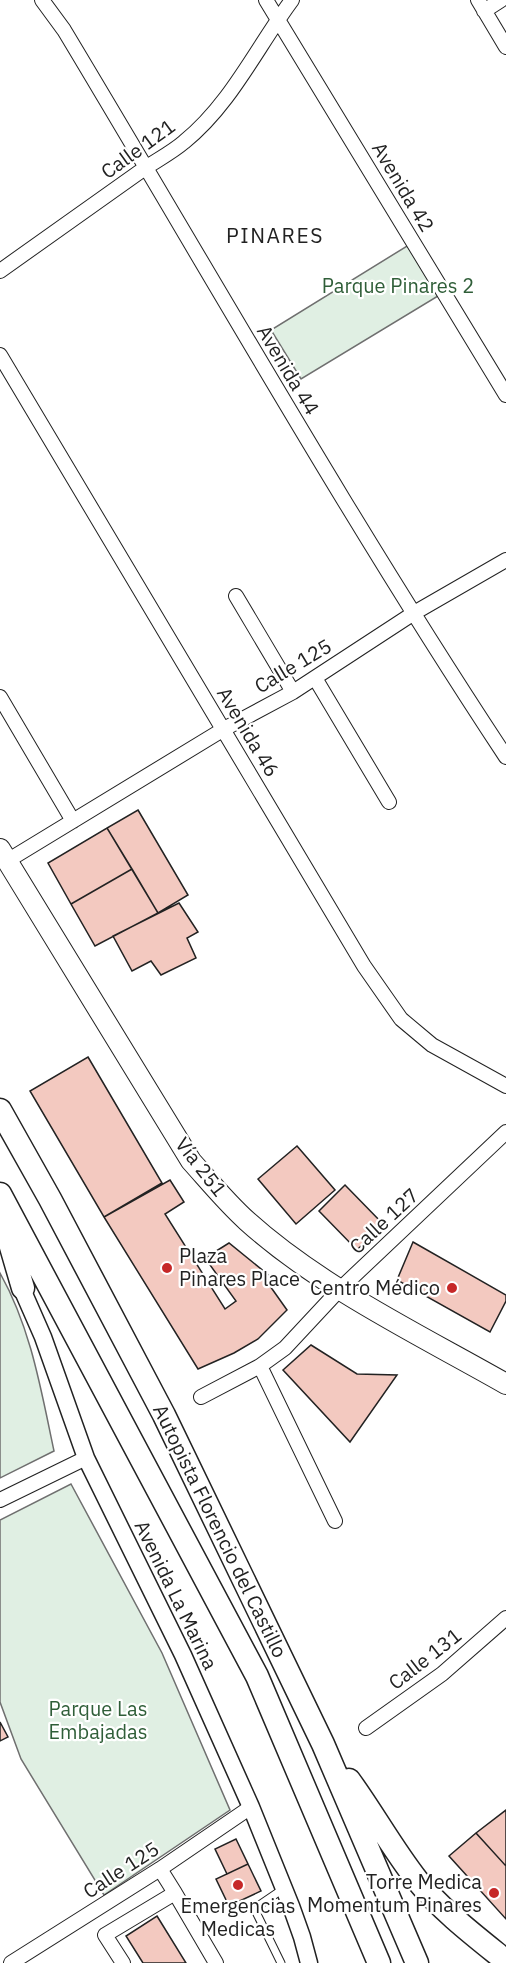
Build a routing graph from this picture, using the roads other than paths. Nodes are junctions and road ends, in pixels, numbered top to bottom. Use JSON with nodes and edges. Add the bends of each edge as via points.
{"nodes":[{"id":1,"x":42,"y":0,"type":"edge"},
{"id":2,"x":266,"y":0,"type":"edge"},
{"id":3,"x":292,"y":0,"type":"edge"},
{"id":4,"x":501,"y":0,"type":"edge"},
{"id":5,"x":481,"y":6,"type":"edge"},
{"id":6,"x":278,"y":19,"type":"junction"},
{"id":7,"x":506,"y":47,"type":"edge"},
{"id":8,"x":146,"y":167,"type":"junction"},
{"id":9,"x":0,"y":271,"type":"edge"},
{"id":10,"x":0,"y":355,"type":"edge"},
{"id":11,"x":506,"y":395,"type":"edge"},
{"id":12,"x":506,"y":560,"type":"edge"},
{"id":13,"x":236,"y":596,"type":"dead end"},
{"id":14,"x":414,"y":613,"type":"junction"},
{"id":15,"x":315,"y":678,"type":"junction"},
{"id":16,"x":293,"y":692,"type":"junction"},
{"id":17,"x":0,"y":697,"type":"edge"},
{"id":18,"x":224,"y":729,"type":"junction"},
{"id":19,"x":506,"y":757,"type":"edge"},
{"id":20,"x":389,"y":802,"type":"dead end"},
{"id":21,"x":73,"y":820,"type":"junction"},
{"id":22,"x":4,"y":855,"type":"edge"},
{"id":23,"x":506,"y":1086,"type":"edge"},
{"id":24,"x":0,"y":1110,"type":"edge"},
{"id":25,"x":506,"y":1132,"type":"edge"},
{"id":26,"x":0,"y":1194,"type":"edge"},
{"id":27,"x":0,"y":1210,"type":"edge"},
{"id":28,"x":0,"y":1247,"type":"edge"},
{"id":29,"x":23,"y":1288,"type":"junction"},
{"id":30,"x":340,"y":1289,"type":"junction"},
{"id":31,"x":260,"y":1366,"type":"junction"},
{"id":32,"x":506,"y":1384,"type":"edge"},
{"id":33,"x":201,"y":1397,"type":"dead end"},
{"id":34,"x":86,"y":1458,"type":"junction"},
{"id":35,"x":0,"y":1500,"type":"edge"},
{"id":36,"x":335,"y":1521,"type":"dead end"},
{"id":37,"x":506,"y":1618,"type":"edge"},
{"id":38,"x":366,"y":1728,"type":"dead end"},
{"id":39,"x":323,"y":1744,"type":"junction"},
{"id":40,"x":251,"y":1807,"type":"junction"},
{"id":41,"x":160,"y":1869,"type":"junction"},
{"id":42,"x":283,"y":1889,"type":"junction"},
{"id":43,"x":175,"y":1893,"type":"junction"},
{"id":44,"x":90,"y":1913,"type":"junction"},
{"id":45,"x":105,"y":1935,"type":"junction"},
{"id":46,"x":506,"y":1961,"type":"edge"},
{"id":47,"x":11,"y":1963,"type":"edge"},
{"id":48,"x":123,"y":1963,"type":"edge"},
{"id":49,"x":216,"y":1963,"type":"edge"},
{"id":50,"x":281,"y":1963,"type":"edge"},
{"id":51,"x":309,"y":1963,"type":"edge"},
{"id":52,"x":379,"y":1963,"type":"edge"},
{"id":53,"x":417,"y":1963,"type":"edge"}],
"edges":[{"from":1,"to":8,"type":"street","name":"Avenida 44"},
{"from":2,"to":6,"type":"street","name":"Avenida 42"},
{"from":3,"to":6,"type":"street","name":"Calle 121"},
{"from":4,"to":5,"type":"street"},
{"from":5,"to":7,"type":"street"},
{"from":6,"to":8,"type":"street","name":"Calle 121","via":[[220,106],[184,142]]},
{"from":6,"to":11,"type":"street","name":"Avenida 42"},
{"from":8,"to":9,"type":"street","name":"Calle 121"},
{"from":8,"to":14,"type":"street","name":"Avenida 44"},
{"from":10,"to":18,"type":"street","name":"Avenida 46"},
{"from":12,"to":14,"type":"street","name":"Calle 125"},
{"from":13,"to":16,"type":"street"},
{"from":14,"to":15,"type":"street","name":"Calle 125"},
{"from":14,"to":19,"type":"street","name":"Avenida 44"},
{"from":15,"to":16,"type":"street","name":"Calle 125"},
{"from":15,"to":20,"type":"street"},
{"from":16,"to":18,"type":"street","name":"Calle 125"},
{"from":17,"to":21,"type":"street"},
{"from":18,"to":21,"type":"street","name":"Calle 125"},
{"from":18,"to":23,"type":"street","name":"Avenida 46","via":[[364,966],[401,1019],[432,1045]]},
{"from":21,"to":22,"type":"street","name":"Calle 125"},
{"from":22,"to":30,"type":"main road","name":"Vía 251","via":[[191,1161],[247,1221]]},
{"from":24,"to":39,"type":"highway","name":"Autopista Florencio del Castillo","via":[[164,1415]]},
{"from":25,"to":30,"type":"street","name":"Calle 127"},
{"from":26,"to":52,"type":"highway","name":"Autopista Florencio del Castillo","via":[[257,1676]]},
{"from":27,"to":29,"type":"highway"},
{"from":28,"to":29,"type":"street","name":"Avenida La Marina"},
{"from":29,"to":34,"type":"street","name":"Avenida La Marina"},
{"from":30,"to":31,"type":"street","name":"Calle 127","via":[[285,1348]]},
{"from":30,"to":32,"type":"main road","name":"Vía 251"},
{"from":31,"to":33,"type":"street","name":"Calle 127"},
{"from":31,"to":36,"type":"street"},
{"from":34,"to":35,"type":"street"},
{"from":34,"to":40,"type":"street","name":"Avenida La Marina","via":[[183,1655]]},
{"from":37,"to":38,"type":"street","name":"Calle 131","via":[[442,1674]]},
{"from":39,"to":46,"type":"highway","via":[[419,1882],[450,1915]]},
{"from":39,"to":53,"type":"highway","name":"Autopista Florencio del Castillo"},
{"from":40,"to":41,"type":"street","name":"Calle 125"},
{"from":40,"to":42,"type":"street","name":"Avenida La Marina"},
{"from":41,"to":43,"type":"street"},
{"from":41,"to":44,"type":"street","name":"Calle 125"},
{"from":42,"to":50,"type":"lane","via":[[258,1906],[256,1912]]},
{"from":42,"to":51,"type":"street","name":"Avenida La Marina"},
{"from":43,"to":45,"type":"street"},
{"from":43,"to":49,"type":"street"},
{"from":44,"to":45,"type":"street"},
{"from":44,"to":47,"type":"street","name":"Calle 125"},
{"from":45,"to":48,"type":"street"}]}
